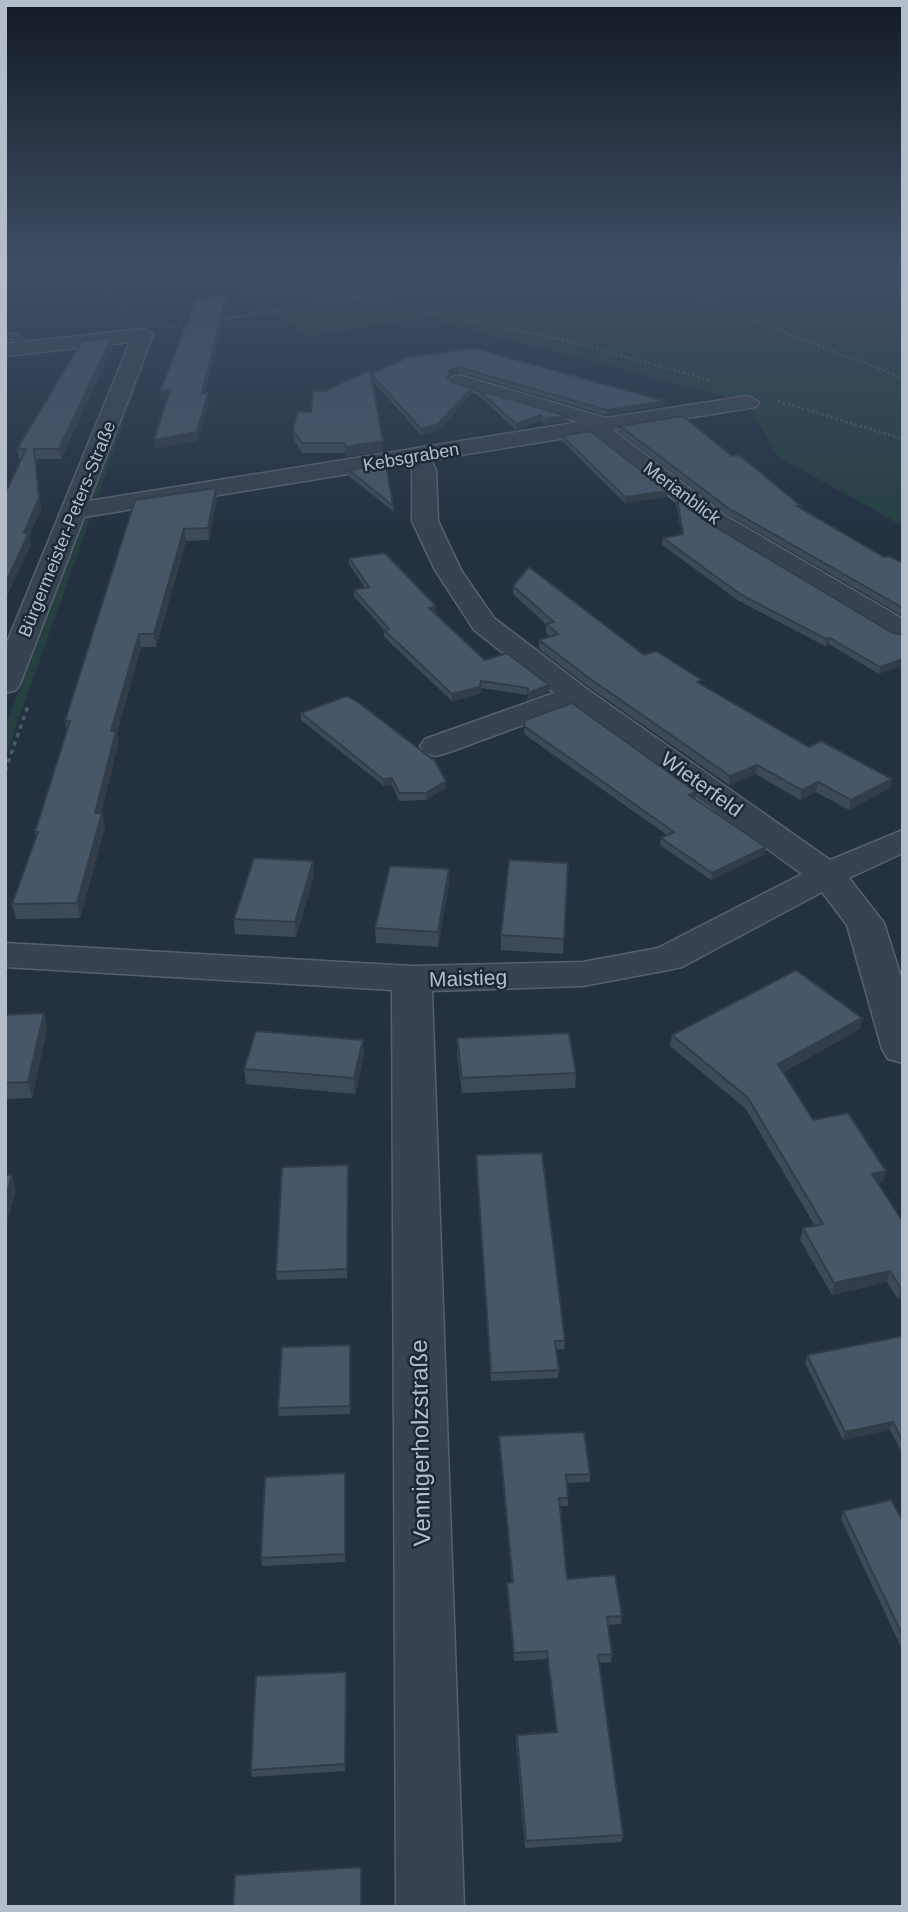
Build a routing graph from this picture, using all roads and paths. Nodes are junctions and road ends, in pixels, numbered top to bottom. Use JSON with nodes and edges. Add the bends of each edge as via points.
{"nodes":[{"id":1,"x":134,"y":355,"type":"edge"},
{"id":2,"x":619,"y":355,"type":"edge"},
{"id":3,"x":844,"y":355,"type":"edge"},
{"id":4,"x":903,"y":378,"type":"edge"},
{"id":5,"x":458,"y":381,"type":"edge"},
{"id":6,"x":715,"y":382,"type":"dead end"},
{"id":7,"x":758,"y":400,"type":"joint"},
{"id":8,"x":593,"y":425,"type":"junction"},
{"id":9,"x":903,"y":439,"type":"edge"},
{"id":10,"x":417,"y":456,"type":"junction"},
{"id":11,"x":74,"y":511,"type":"junction"},
{"id":12,"x":903,"y":631,"type":"edge"},
{"id":13,"x":5,"y":684,"type":"edge"},
{"id":14,"x":576,"y":695,"type":"junction"},
{"id":15,"x":436,"y":746,"type":"dead end"},
{"id":16,"x":903,"y":840,"type":"edge"},
{"id":17,"x":827,"y":875,"type":"junction"},
{"id":18,"x":5,"y":955,"type":"edge"},
{"id":19,"x":412,"y":979,"type":"junction"},
{"id":20,"x":903,"y":1049,"type":"edge"},
{"id":21,"x":430,"y":1907,"type":"edge"}],
"edges":[{"from":1,"to":11,"type":"street","name":"Bürgermeister-Peters-Straße"},
{"from":2,"to":6,"type":"path"},
{"from":3,"to":4,"type":"path"},
{"from":5,"to":8,"type":"street","name":"Merianblick","via":[[596,420]]},
{"from":7,"to":8,"type":"street","name":"Kebsgraben"},
{"from":7,"to":9,"type":"path"},
{"from":8,"to":10,"type":"street","name":"Kebsgraben"},
{"from":8,"to":12,"type":"street","name":"Merianblick","via":[[717,521]]},
{"from":10,"to":11,"type":"street","name":"Kebsgraben"},
{"from":10,"to":14,"type":"street","name":"Wieterfeld","via":[[424,470],[425,521],[448,570],[484,624]]},
{"from":11,"to":13,"type":"street","name":"Bürgermeister-Peters-Straße"},
{"from":14,"to":15,"type":"street"},
{"from":14,"to":17,"type":"street","name":"Wieterfeld"},
{"from":16,"to":17,"type":"street","name":"Maistieg"},
{"from":17,"to":19,"type":"street","name":"Maistieg","via":[[668,958],[583,974]]},
{"from":17,"to":20,"type":"street","name":"Wieterfeld","via":[[865,923]]},
{"from":18,"to":19,"type":"street","name":"Maistieg"},
{"from":19,"to":21,"type":"street","name":"Vennigerholzstraße"}]}
